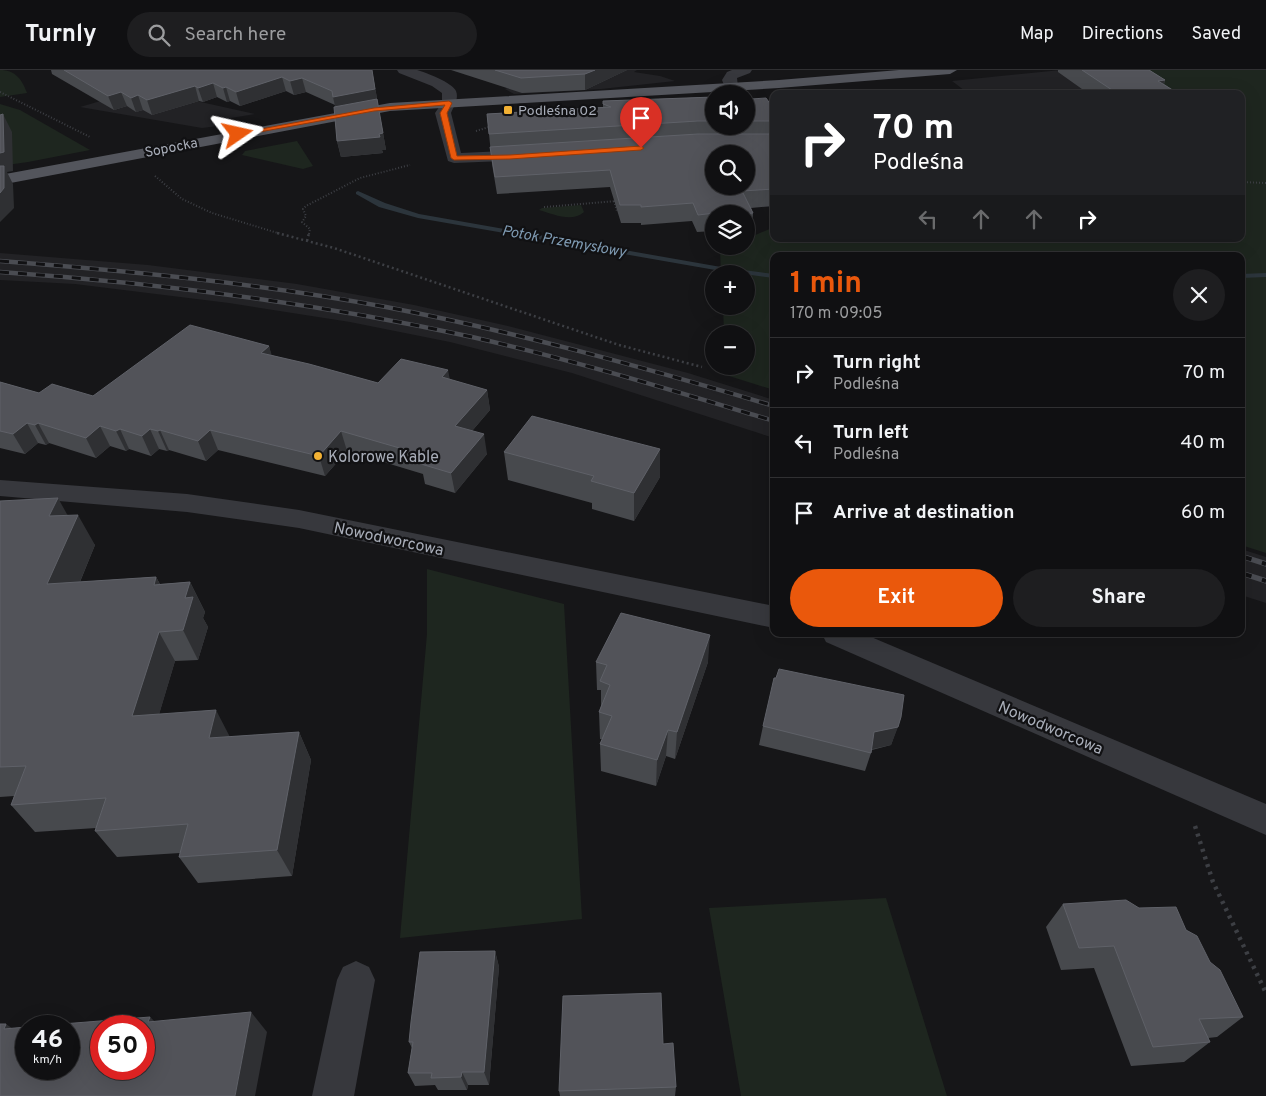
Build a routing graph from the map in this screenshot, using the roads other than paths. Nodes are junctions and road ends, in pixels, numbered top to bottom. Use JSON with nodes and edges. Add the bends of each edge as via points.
{"nodes":[{"id":1,"x":404,"y":70,"type":"edge"},
{"id":2,"x":745,"y":70,"type":"edge"},
{"id":3,"x":950,"y":70,"type":"edge"},
{"id":4,"x":731,"y":85,"type":"edge"},
{"id":5,"x":745,"y":85,"type":"edge"},
{"id":6,"x":705,"y":88,"type":"edge"},
{"id":7,"x":449,"y":103,"type":"junction"},
{"id":8,"x":550,"y":154,"type":"edge"},
{"id":9,"x":0,"y":180,"type":"edge"},
{"id":10,"x":0,"y":488,"type":"edge"},
{"id":11,"x":770,"y":616,"type":"edge"},
{"id":12,"x":843,"y":637,"type":"edge"},
{"id":13,"x":1266,"y":820,"type":"edge"},
{"id":14,"x":356,"y":980,"type":"dead end"},
{"id":15,"x":333,"y":1096,"type":"edge"}],
"edges":[{"from":1,"to":7,"type":"street","via":[[449,90]]},
{"from":2,"to":4,"type":"street","via":[[732,75]]},
{"from":3,"to":5,"type":"main road","name":"Sopocka"},
{"from":6,"to":7,"type":"main road","name":"Sopocka"},
{"from":7,"to":8,"type":"street","via":[[444,113],[454,158]]},
{"from":7,"to":9,"type":"main road","name":"Sopocka","via":[[350,113]]},
{"from":10,"to":11,"type":"street","name":"Nowodworcowa","via":[[187,503],[299,519]]},
{"from":12,"to":13,"type":"street","name":"Nowodworcowa"},
{"from":14,"to":15,"type":"street"}]}
